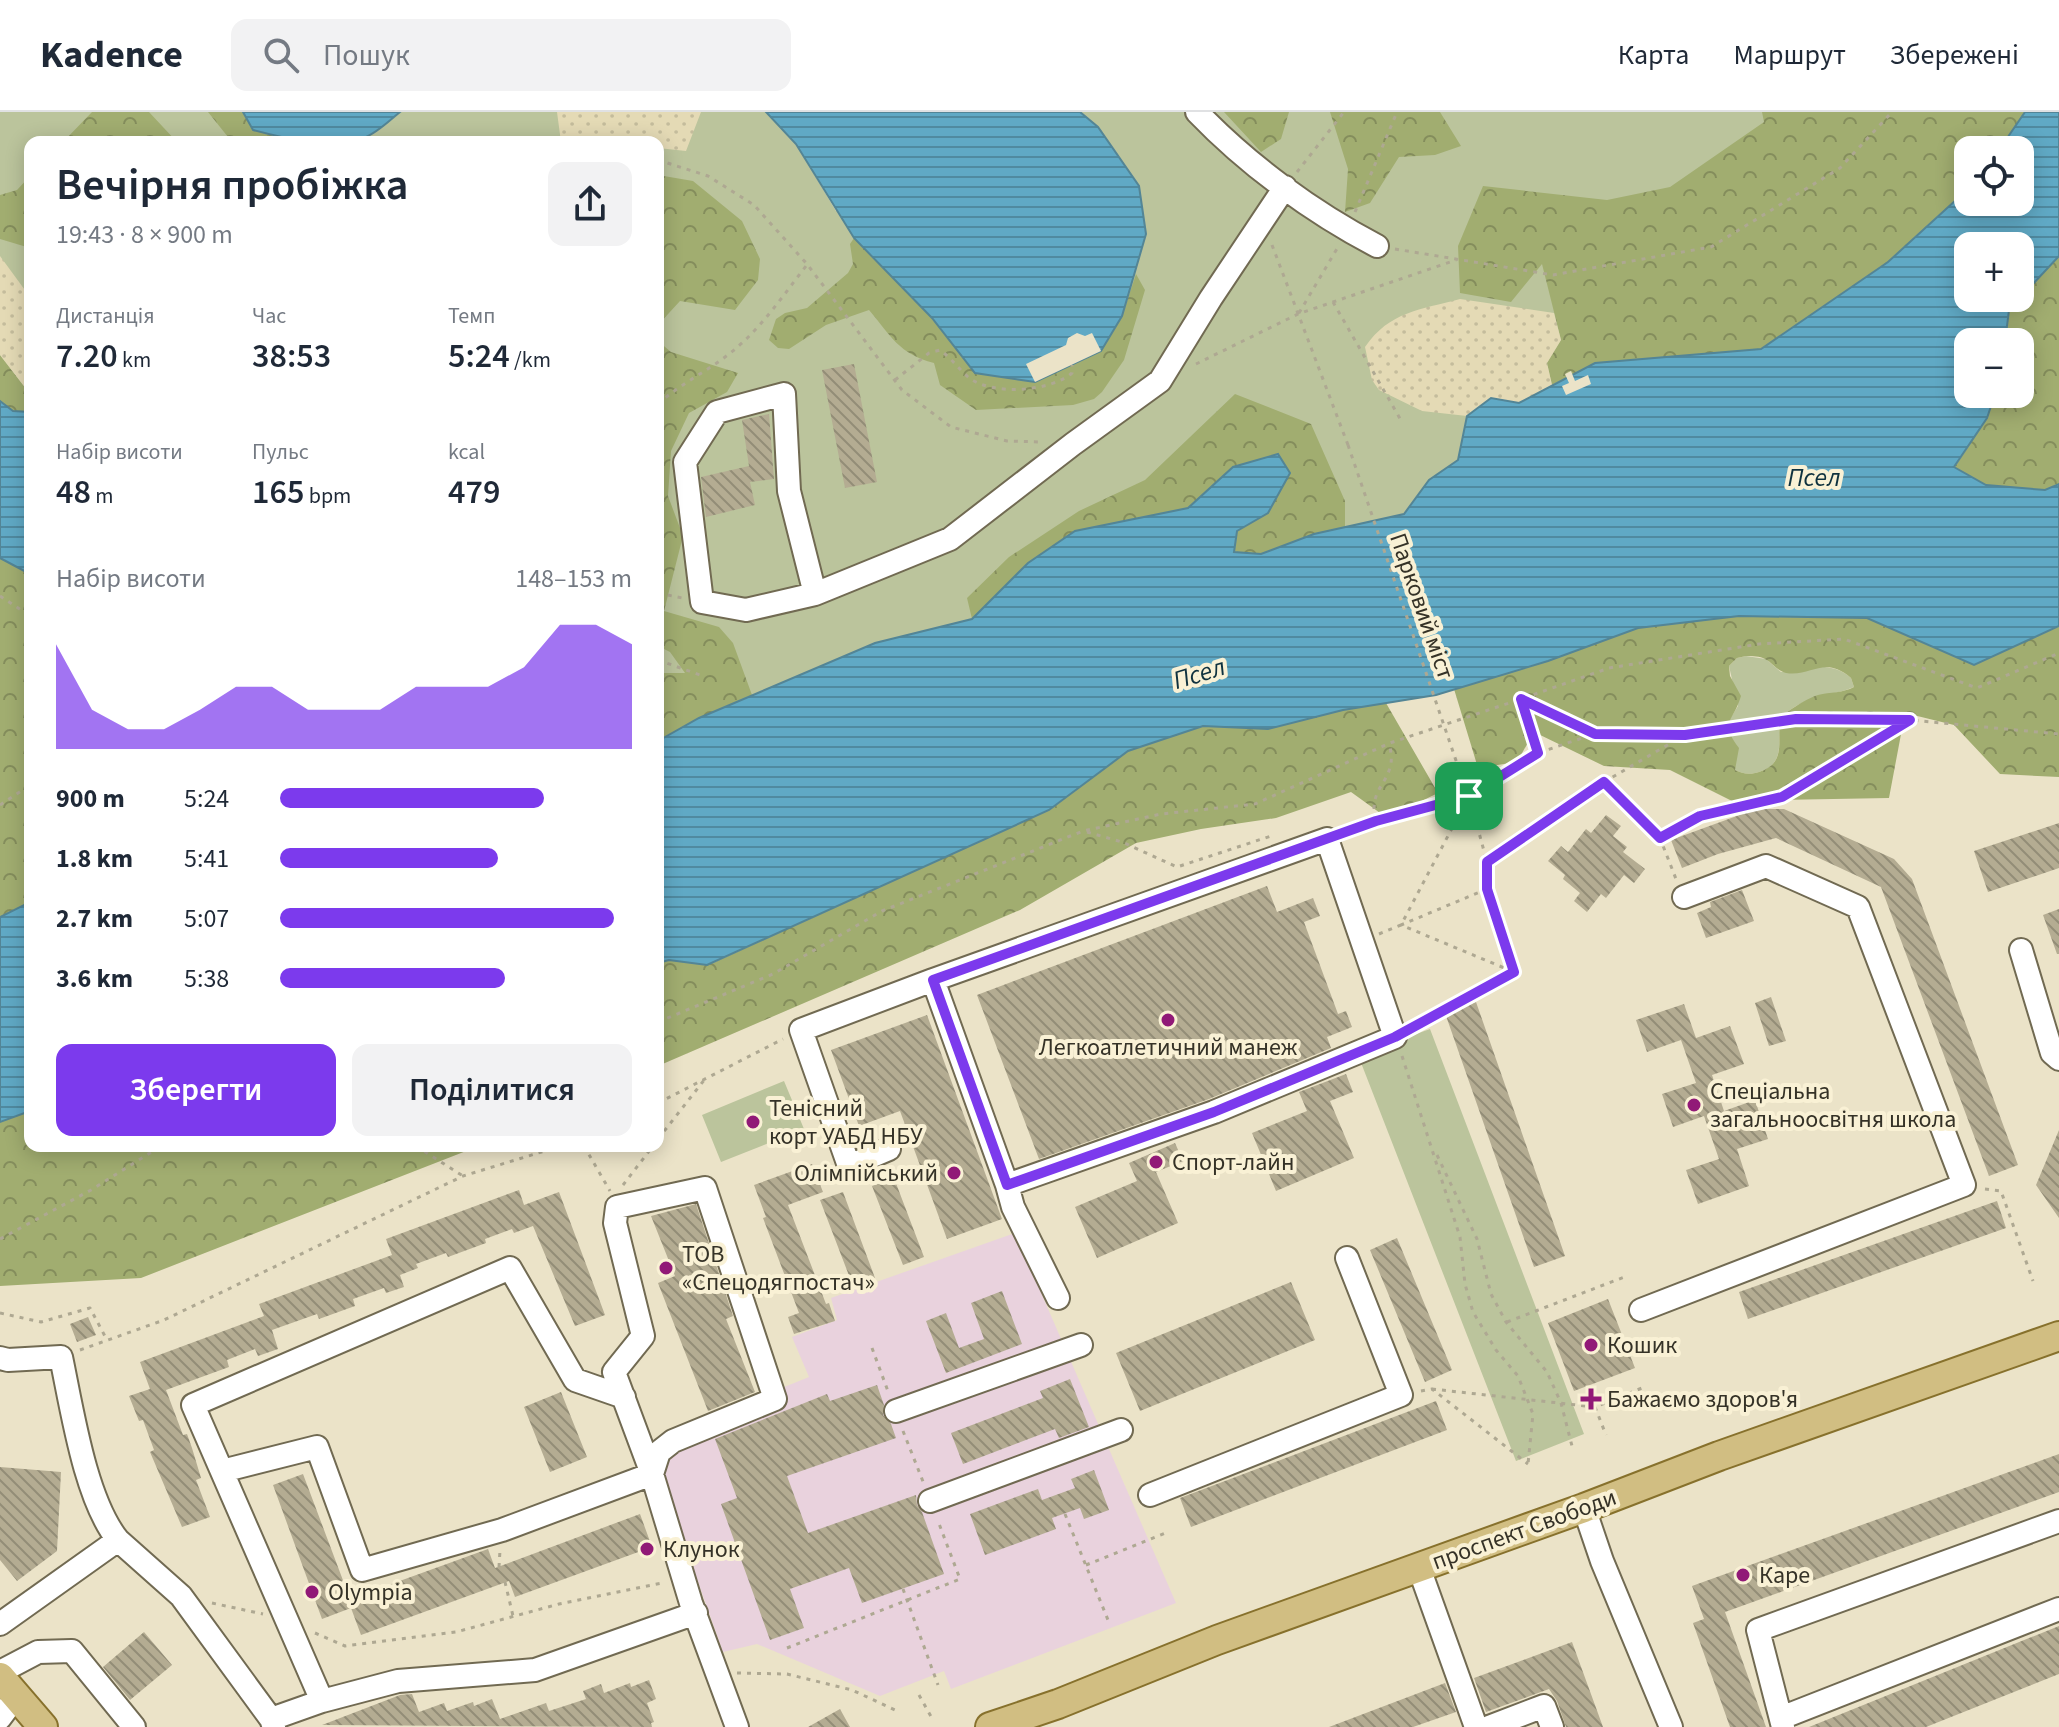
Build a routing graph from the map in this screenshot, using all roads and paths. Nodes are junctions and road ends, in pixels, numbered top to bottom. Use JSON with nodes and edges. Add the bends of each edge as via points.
{"nodes":[{"id":1,"x":1197,"y":112,"type":"edge"},
{"id":2,"x":1344,"y":112,"type":"edge"},
{"id":3,"x":1397,"y":112,"type":"edge"},
{"id":4,"x":1892,"y":112,"type":"edge"},
{"id":5,"x":1382,"y":150,"type":"dead end"},
{"id":6,"x":664,"y":162,"type":"edge"},
{"id":7,"x":1285,"y":187,"type":"junction"},
{"id":8,"x":1262,"y":219,"type":"junction"},
{"id":9,"x":1377,"y":246,"type":"joint"},
{"id":10,"x":1458,"y":259,"type":"junction"},
{"id":11,"x":807,"y":264,"type":"junction"},
{"id":12,"x":1333,"y":302,"type":"junction"},
{"id":13,"x":1298,"y":314,"type":"junction"},
{"id":14,"x":1072,"y":365,"type":"dead end"},
{"id":15,"x":895,"y":380,"type":"junction"},
{"id":16,"x":1160,"y":381,"type":"junction"},
{"id":17,"x":664,"y":398,"type":"edge"},
{"id":18,"x":1402,"y":422,"type":"dead end"},
{"id":19,"x":1073,"y":444,"type":"junction"},
{"id":20,"x":815,"y":594,"type":"junction"},
{"id":21,"x":0,"y":596,"type":"edge"},
{"id":22,"x":24,"y":612,"type":"edge"},
{"id":23,"x":2059,"y":653,"type":"edge"},
{"id":24,"x":664,"y":662,"type":"edge"},
{"id":25,"x":700,"y":675,"type":"dead end"},
{"id":26,"x":1521,"y":699,"type":"junction"},
{"id":27,"x":1910,"y":720,"type":"junction"},
{"id":28,"x":1595,"y":734,"type":"junction"},
{"id":29,"x":2059,"y":734,"type":"edge"},
{"id":30,"x":1685,"y":735,"type":"junction"},
{"id":31,"x":1390,"y":743,"type":"junction"},
{"id":32,"x":1538,"y":753,"type":"junction"},
{"id":33,"x":1604,"y":782,"type":"junction"},
{"id":34,"x":24,"y":789,"type":"edge"},
{"id":35,"x":1469,"y":796,"type":"junction"},
{"id":36,"x":0,"y":805,"type":"edge"},
{"id":37,"x":1376,"y":821,"type":"junction"},
{"id":38,"x":1083,"y":831,"type":"junction"},
{"id":39,"x":1278,"y":833,"type":"dead end"},
{"id":40,"x":1660,"y":838,"type":"junction"},
{"id":41,"x":1327,"y":839,"type":"junction"},
{"id":42,"x":1487,"y":862,"type":"junction"},
{"id":43,"x":1487,"y":889,"type":"junction"},
{"id":44,"x":1684,"y":897,"type":"joint"},
{"id":45,"x":1401,"y":925,"type":"junction"},
{"id":46,"x":1392,"y":929,"type":"dead end"},
{"id":47,"x":2021,"y":950,"type":"dead end"},
{"id":48,"x":1514,"y":972,"type":"junction"},
{"id":49,"x":933,"y":980,"type":"junction"},
{"id":50,"x":664,"y":1019,"type":"edge"},
{"id":51,"x":801,"y":1030,"type":"junction"},
{"id":52,"x":1395,"y":1037,"type":"junction"},
{"id":53,"x":2059,"y":1059,"type":"edge"},
{"id":54,"x":706,"y":1078,"type":"junction"},
{"id":55,"x":664,"y":1100,"type":"edge"},
{"id":56,"x":664,"y":1131,"type":"edge"},
{"id":57,"x":1432,"y":1144,"type":"junction"},
{"id":58,"x":889,"y":1149,"type":"dead end"},
{"id":59,"x":151,"y":1152,"type":"edge"},
{"id":60,"x":425,"y":1152,"type":"edge"},
{"id":61,"x":541,"y":1152,"type":"edge"},
{"id":62,"x":587,"y":1152,"type":"edge"},
{"id":63,"x":648,"y":1152,"type":"edge"},
{"id":64,"x":463,"y":1176,"type":"junction"},
{"id":65,"x":1007,"y":1185,"type":"junction"},
{"id":66,"x":1964,"y":1185,"type":"junction"},
{"id":67,"x":617,"y":1206,"type":"junction"},
{"id":68,"x":0,"y":1239,"type":"edge"},
{"id":69,"x":1347,"y":1258,"type":"dead end"},
{"id":70,"x":1627,"y":1276,"type":"dead end"},
{"id":71,"x":2033,"y":1281,"type":"dead end"},
{"id":72,"x":1058,"y":1298,"type":"dead end"},
{"id":73,"x":1641,"y":1310,"type":"dead end"},
{"id":74,"x":0,"y":1313,"type":"edge"},
{"id":75,"x":1506,"y":1322,"type":"junction"},
{"id":76,"x":2059,"y":1336,"type":"edge"},
{"id":77,"x":107,"y":1340,"type":"junction"},
{"id":78,"x":1081,"y":1345,"type":"dead end"},
{"id":79,"x":61,"y":1357,"type":"junction"},
{"id":80,"x":0,"y":1358,"type":"edge"},
{"id":81,"x":1642,"y":1388,"type":"dead end"},
{"id":82,"x":1432,"y":1389,"type":"junction"},
{"id":83,"x":1401,"y":1395,"type":"junction"},
{"id":84,"x":624,"y":1397,"type":"junction"},
{"id":85,"x":1528,"y":1399,"type":"junction"},
{"id":86,"x":1561,"y":1403,"type":"junction"},
{"id":87,"x":1595,"y":1407,"type":"junction"},
{"id":88,"x":896,"y":1411,"type":"dead end"},
{"id":89,"x":1121,"y":1430,"type":"dead end"},
{"id":90,"x":1606,"y":1435,"type":"dead end"},
{"id":91,"x":1572,"y":1446,"type":"dead end"},
{"id":92,"x":222,"y":1471,"type":"junction"},
{"id":93,"x":652,"y":1474,"type":"junction"},
{"id":94,"x":1150,"y":1495,"type":"dead end"},
{"id":95,"x":930,"y":1501,"type":"dead end"},
{"id":96,"x":1584,"y":1508,"type":"junction"},
{"id":97,"x":1065,"y":1514,"type":"dead end"},
{"id":98,"x":2059,"y":1521,"type":"edge"},
{"id":99,"x":1168,"y":1532,"type":"dead end"},
{"id":100,"x":118,"y":1540,"type":"junction"},
{"id":101,"x":1085,"y":1566,"type":"junction"},
{"id":102,"x":1419,"y":1568,"type":"junction"},
{"id":103,"x":685,"y":1578,"type":"junction"},
{"id":104,"x":505,"y":1582,"type":"dead end"},
{"id":105,"x":903,"y":1589,"type":"dead end"},
{"id":106,"x":181,"y":1596,"type":"junction"},
{"id":107,"x":908,"y":1600,"type":"junction"},
{"id":108,"x":2059,"y":1609,"type":"edge"},
{"id":109,"x":696,"y":1613,"type":"junction"},
{"id":110,"x":513,"y":1616,"type":"junction"},
{"id":111,"x":286,"y":1619,"type":"junction"},
{"id":112,"x":1108,"y":1620,"type":"dead end"},
{"id":113,"x":0,"y":1624,"type":"edge"},
{"id":114,"x":787,"y":1648,"type":"dead end"},
{"id":115,"x":717,"y":1672,"type":"junction"},
{"id":116,"x":938,"y":1685,"type":"dead end"},
{"id":117,"x":4,"y":1691,"type":"edge"},
{"id":118,"x":919,"y":1695,"type":"dead end"},
{"id":119,"x":322,"y":1701,"type":"junction"},
{"id":120,"x":895,"y":1710,"type":"dead end"},
{"id":121,"x":933,"y":1720,"type":"dead end"},
{"id":122,"x":272,"y":1723,"type":"edge"},
{"id":123,"x":1782,"y":1723,"type":"edge"},
{"id":124,"x":1002,"y":1725,"type":"edge"},
{"id":125,"x":43,"y":1727,"type":"edge"},
{"id":126,"x":134,"y":1727,"type":"edge"},
{"id":127,"x":737,"y":1727,"type":"edge"},
{"id":128,"x":1476,"y":1727,"type":"edge"},
{"id":129,"x":1489,"y":1727,"type":"edge"},
{"id":130,"x":1552,"y":1727,"type":"edge"},
{"id":131,"x":1671,"y":1727,"type":"edge"}],
"edges":[{"from":1,"to":7,"type":"street"},
{"from":2,"to":7,"type":"path"},
{"from":3,"to":5,"type":"path"},
{"from":4,"to":10,"type":"path","via":[[1840,168],[1711,247],[1553,275]]},
{"from":6,"to":11,"type":"path","via":[[708,176],[754,205]]},
{"from":7,"to":8,"type":"street"},
{"from":7,"to":9,"type":"street"},
{"from":8,"to":13,"type":"path","name":"Парковий міст"},
{"from":8,"to":16,"type":"street"},
{"from":9,"to":10,"type":"path"},
{"from":10,"to":12,"type":"path"},
{"from":11,"to":15,"type":"path"},
{"from":11,"to":17,"type":"path","via":[[761,324]]},
{"from":12,"to":13,"type":"path"},
{"from":12,"to":18,"type":"path"},
{"from":13,"to":16,"type":"path"},
{"from":13,"to":35,"type":"path","name":"Парковий міст","bridge":true},
{"from":14,"to":15,"type":"path","via":[[1072,373],[1036,389],[1000,388],[969,378],[940,350]]},
{"from":15,"to":19,"type":"path","via":[[951,427],[1007,441]]},
{"from":16,"to":19,"type":"street"},
{"from":19,"to":20,"type":"street","via":[[950,539]]},
{"from":20,"to":20,"type":"street","via":[[746,610],[702,602],[685,462],[717,412],[784,394],[789,491]]},
{"from":21,"to":22,"type":"path"},
{"from":23,"to":26,"type":"path","via":[[1977,688],[1844,639],[1759,644],[1609,668]]},
{"from":24,"to":25,"type":"path"},
{"from":26,"to":28,"type":"path"},
{"from":26,"to":31,"type":"path"},
{"from":26,"to":32,"type":"path"},
{"from":27,"to":29,"type":"path"},
{"from":27,"to":30,"type":"path","via":[[1796,719]]},
{"from":27,"to":40,"type":"path","via":[[1782,797],[1700,816]]},
{"from":28,"to":30,"type":"path"},
{"from":28,"to":32,"type":"path"},
{"from":30,"to":33,"type":"path"},
{"from":31,"to":37,"type":"path","via":[[1391,765],[1373,805]]},
{"from":31,"to":38,"type":"path","via":[[1255,804],[1161,814]]},
{"from":32,"to":35,"type":"path"},
{"from":33,"to":40,"type":"path"},
{"from":33,"to":42,"type":"path"},
{"from":34,"to":36,"type":"path"},
{"from":35,"to":37,"type":"path"},
{"from":35,"to":42,"type":"path","name":"Парковий міст"},
{"from":35,"to":45,"type":"path"},
{"from":37,"to":41,"type":"path"},
{"from":38,"to":39,"type":"path","via":[[1177,867]]},
{"from":38,"to":50,"type":"path","via":[[882,911],[773,974]]},
{"from":40,"to":44,"type":"path"},
{"from":41,"to":49,"type":"street"},
{"from":41,"to":52,"type":"street"},
{"from":42,"to":43,"type":"path","name":"Парковий міст"},
{"from":43,"to":45,"type":"path"},
{"from":43,"to":48,"type":"path","name":"Парковий міст"},
{"from":44,"to":66,"type":"street","via":[[1766,866],[1858,907]]},
{"from":45,"to":46,"type":"path"},
{"from":45,"to":48,"type":"path"},
{"from":47,"to":53,"type":"street","via":[[2052,1053]]},
{"from":48,"to":52,"type":"path"},
{"from":49,"to":51,"type":"street"},
{"from":49,"to":65,"type":"street"},
{"from":51,"to":54,"type":"path"},
{"from":51,"to":58,"type":"street","via":[[849,1166]]},
{"from":52,"to":57,"type":"path"},
{"from":52,"to":65,"type":"street","via":[[1214,1112]]},
{"from":54,"to":55,"type":"path"},
{"from":54,"to":56,"type":"path"},
{"from":57,"to":75,"type":"path","via":[[1477,1239],[1491,1294]]},
{"from":57,"to":85,"type":"path","via":[[1460,1237],[1473,1312]]},
{"from":59,"to":68,"type":"path"},
{"from":60,"to":64,"type":"path"},
{"from":61,"to":64,"type":"path"},
{"from":62,"to":67,"type":"path"},
{"from":63,"to":67,"type":"path","via":[[620,1189]]},
{"from":64,"to":77,"type":"path","via":[[164,1320]]},
{"from":65,"to":72,"type":"street"},
{"from":66,"to":71,"type":"path","via":[[2001,1191]]},
{"from":66,"to":73,"type":"street"},
{"from":67,"to":84,"type":"street","via":[[615,1223],[643,1336],[614,1372]]},
{"from":67,"to":93,"type":"street","via":[[705,1188],[775,1399],[673,1441],[659,1452]]},
{"from":69,"to":83,"type":"street"},
{"from":70,"to":75,"type":"path"},
{"from":74,"to":77,"type":"path","via":[[41,1322],[90,1308]]},
{"from":75,"to":86,"type":"path","via":[[1547,1372]]},
{"from":76,"to":96,"type":"main road","name":"проспект Свободи"},
{"from":77,"to":79,"type":"path"},
{"from":78,"to":88,"type":"street"},
{"from":79,"to":80,"type":"street"},
{"from":79,"to":100,"type":"street","via":[[81,1454],[108,1528]]},
{"from":81,"to":87,"type":"path"},
{"from":82,"to":83,"type":"path"},
{"from":82,"to":85,"type":"path"},
{"from":82,"to":85,"type":"path","via":[[1528,1464],[1533,1414]]},
{"from":83,"to":94,"type":"street"},
{"from":84,"to":92,"type":"street","via":[[575,1380],[510,1268],[193,1405]]},
{"from":84,"to":93,"type":"street"},
{"from":85,"to":86,"type":"path"},
{"from":86,"to":87,"type":"path"},
{"from":86,"to":91,"type":"path"},
{"from":87,"to":90,"type":"path"},
{"from":89,"to":95,"type":"street"},
{"from":92,"to":93,"type":"street","via":[[317,1447],[362,1570],[502,1530]]},
{"from":92,"to":111,"type":"street"},
{"from":93,"to":103,"type":"street"},
{"from":96,"to":102,"type":"main road","name":"проспект Свободи"},
{"from":96,"to":131,"type":"street"},
{"from":97,"to":101,"type":"path"},
{"from":98,"to":123,"type":"street","via":[[1758,1630]]},
{"from":99,"to":101,"type":"path"},
{"from":100,"to":106,"type":"street"},
{"from":100,"to":113,"type":"street"},
{"from":101,"to":112,"type":"path"},
{"from":102,"to":124,"type":"main road","name":"проспект Свободи"},
{"from":102,"to":128,"type":"street"},
{"from":103,"to":109,"type":"street"},
{"from":103,"to":110,"type":"path"},
{"from":104,"to":110,"type":"path"},
{"from":105,"to":107,"type":"path"},
{"from":106,"to":111,"type":"path"},
{"from":106,"to":122,"type":"street"},
{"from":107,"to":114,"type":"path"},
{"from":107,"to":116,"type":"path"},
{"from":108,"to":123,"type":"street"},
{"from":109,"to":115,"type":"street"},
{"from":109,"to":119,"type":"street","via":[[535,1670],[398,1681]]},
{"from":110,"to":111,"type":"path","via":[[456,1632],[345,1646]]},
{"from":111,"to":119,"type":"street"},
{"from":115,"to":120,"type":"path","via":[[787,1674],[852,1690]]},
{"from":115,"to":127,"type":"street"},
{"from":117,"to":125,"type":"main road"},
{"from":117,"to":126,"type":"street","via":[[38,1652],[72,1651]]},
{"from":118,"to":121,"type":"path"},
{"from":119,"to":122,"type":"street"},
{"from":129,"to":130,"type":"street","via":[[1544,1706]]}]}
